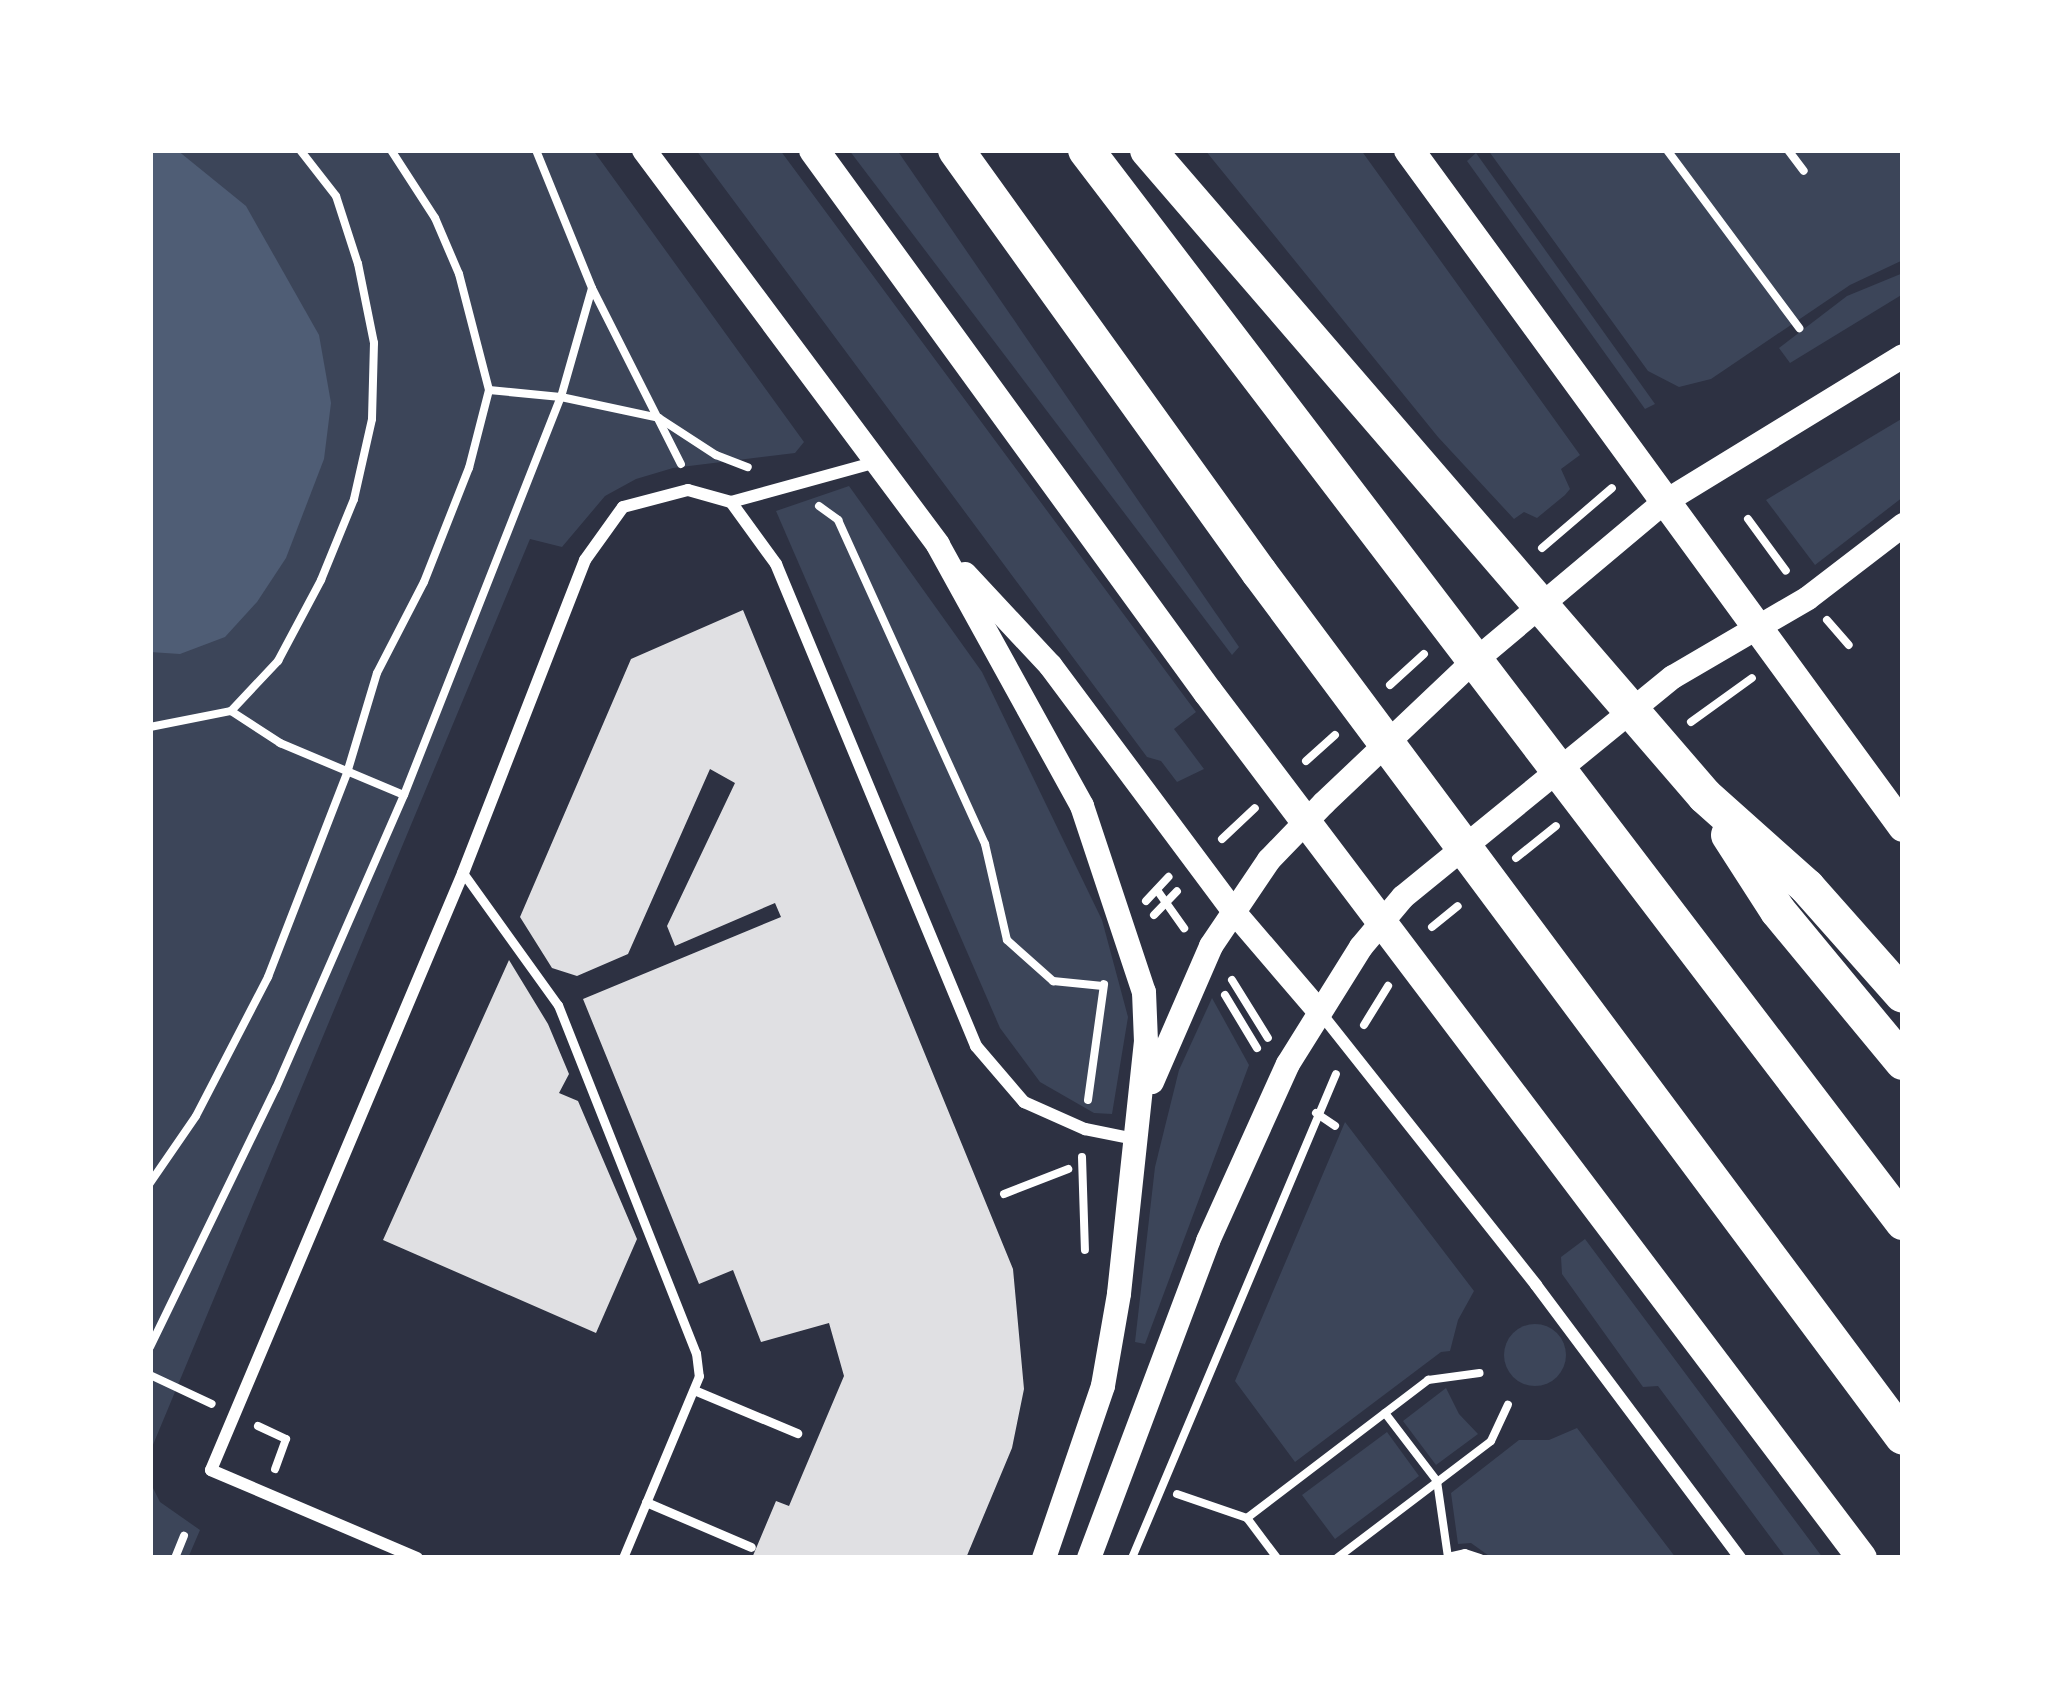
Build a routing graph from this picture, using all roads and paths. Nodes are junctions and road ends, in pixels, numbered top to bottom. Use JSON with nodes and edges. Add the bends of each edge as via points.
{"nodes":[{"id":1,"x":300,"y":150,"type":"edge"},
{"id":2,"x":391,"y":150,"type":"edge"},
{"id":3,"x":536,"y":150,"type":"edge"},
{"id":4,"x":644,"y":150,"type":"edge"},
{"id":5,"x":814,"y":150,"type":"edge"},
{"id":6,"x":956,"y":150,"type":"edge"},
{"id":7,"x":1086,"y":150,"type":"edge"},
{"id":8,"x":1148,"y":150,"type":"edge"},
{"id":9,"x":1409,"y":150,"type":"edge"},
{"id":10,"x":1667,"y":150,"type":"edge"},
{"id":11,"x":1788,"y":150,"type":"edge"},
{"id":12,"x":1804,"y":171,"type":"dead end"},
{"id":13,"x":592,"y":288,"type":"junction"},
{"id":14,"x":1799,"y":328,"type":"dead end"},
{"id":15,"x":1903,"y":356,"type":"edge"},
{"id":16,"x":489,"y":390,"type":"junction"},
{"id":17,"x":561,"y":397,"type":"junction"},
{"id":18,"x":659,"y":418,"type":"junction"},
{"id":19,"x":876,"y":462,"type":"junction"},
{"id":20,"x":681,"y":465,"type":"dead end"},
{"id":21,"x":793,"y":487,"type":"junction"},
{"id":22,"x":730,"y":502,"type":"junction"},
{"id":23,"x":1663,"y":503,"type":"junction"},
{"id":24,"x":1748,"y":519,"type":"dead end"},
{"id":25,"x":1903,"y":524,"type":"edge"},
{"id":26,"x":938,"y":544,"type":"junction"},
{"id":27,"x":1792,"y":579,"type":"dead end"},
{"id":28,"x":1822,"y":614,"type":"dead end"},
{"id":29,"x":1753,"y":627,"type":"junction"},
{"id":30,"x":1850,"y":645,"type":"dead end"},
{"id":31,"x":1737,"y":688,"type":"dead end"},
{"id":32,"x":231,"y":711,"type":"junction"},
{"id":33,"x":1686,"y":726,"type":"dead end"},
{"id":34,"x":150,"y":727,"type":"edge"},
{"id":35,"x":347,"y":773,"type":"junction"},
{"id":36,"x":404,"y":795,"type":"junction"},
{"id":37,"x":1705,"y":796,"type":"junction"},
{"id":38,"x":1565,"y":818,"type":"dead end"},
{"id":39,"x":1903,"y":827,"type":"edge"},
{"id":40,"x":1512,"y":862,"type":"dead end"},
{"id":41,"x":1177,"y":867,"type":"dead end"},
{"id":42,"x":464,"y":873,"type":"junction"},
{"id":43,"x":1157,"y":890,"type":"junction"},
{"id":44,"x":1476,"y":891,"type":"dead end"},
{"id":45,"x":1175,"y":894,"type":"dead end"},
{"id":46,"x":1166,"y":903,"type":"junction"},
{"id":47,"x":1142,"y":905,"type":"dead end"},
{"id":48,"x":1234,"y":912,"type":"junction"},
{"id":49,"x":1149,"y":920,"type":"dead end"},
{"id":50,"x":1186,"y":931,"type":"dead end"},
{"id":51,"x":1422,"y":935,"type":"dead end"},
{"id":52,"x":1396,"y":975,"type":"dead end"},
{"id":53,"x":1236,"y":986,"type":"dead end"},
{"id":54,"x":1225,"y":993,"type":"dead end"},
{"id":55,"x":1903,"y":995,"type":"edge"},
{"id":56,"x":1376,"y":1005,"type":"dead end"},
{"id":57,"x":1318,"y":1010,"type":"junction"},
{"id":58,"x":1265,"y":1035,"type":"dead end"},
{"id":59,"x":1257,"y":1048,"type":"dead end"},
{"id":60,"x":1903,"y":1062,"type":"edge"},
{"id":61,"x":1335,"y":1074,"type":"dead end"},
{"id":62,"x":1306,"y":1106,"type":"dead end"},
{"id":63,"x":1316,"y":1113,"type":"junction"},
{"id":64,"x":1335,"y":1126,"type":"dead end"},
{"id":65,"x":1084,"y":1129,"type":"junction"},
{"id":66,"x":1134,"y":1139,"type":"junction"},
{"id":67,"x":1068,"y":1169,"type":"dead end"},
{"id":68,"x":150,"y":1183,"type":"edge"},
{"id":69,"x":1004,"y":1194,"type":"dead end"},
{"id":70,"x":1903,"y":1222,"type":"edge"},
{"id":71,"x":1086,"y":1257,"type":"dead end"},
{"id":72,"x":150,"y":1347,"type":"edge"},
{"id":73,"x":1480,"y":1373,"type":"dead end"},
{"id":74,"x":150,"y":1375,"type":"edge"},
{"id":75,"x":174,"y":1386,"type":"dead end"},
{"id":76,"x":694,"y":1390,"type":"junction"},
{"id":77,"x":1508,"y":1405,"type":"dead end"},
{"id":78,"x":1385,"y":1413,"type":"junction"},
{"id":79,"x":797,"y":1433,"type":"dead end"},
{"id":80,"x":1903,"y":1437,"type":"edge"},
{"id":81,"x":1437,"y":1481,"type":"junction"},
{"id":82,"x":1177,"y":1494,"type":"dead end"},
{"id":83,"x":646,"y":1502,"type":"junction"},
{"id":84,"x":1246,"y":1519,"type":"junction"},
{"id":85,"x":184,"y":1536,"type":"dead end"},
{"id":86,"x":751,"y":1547,"type":"dead end"},
{"id":87,"x":175,"y":1558,"type":"edge"},
{"id":88,"x":417,"y":1558,"type":"edge"},
{"id":89,"x":623,"y":1558,"type":"edge"},
{"id":90,"x":1044,"y":1558,"type":"edge"},
{"id":91,"x":1089,"y":1558,"type":"edge"},
{"id":92,"x":1132,"y":1558,"type":"edge"},
{"id":93,"x":1277,"y":1558,"type":"edge"},
{"id":94,"x":1336,"y":1558,"type":"edge"},
{"id":95,"x":1480,"y":1558,"type":"edge"},
{"id":96,"x":1740,"y":1558,"type":"edge"},
{"id":97,"x":1862,"y":1558,"type":"edge"}],
"edges":[{"from":1,"to":32,"type":"path","via":[[336,196],[358,264],[374,343],[372,419],[355,500],[321,580],[278,661]]},
{"from":2,"to":16,"type":"path","via":[[459,274]]},
{"from":3,"to":13,"type":"path"},
{"from":4,"to":19,"type":"main road"},
{"from":5,"to":97,"type":"main road","via":[[1208,692]]},
{"from":6,"to":80,"type":"highway","via":[[1259,572]]},
{"from":7,"to":70,"type":"highway"},
{"from":8,"to":37,"type":"highway"},
{"from":9,"to":23,"type":"main road"},
{"from":10,"to":14,"type":"path"},
{"from":11,"to":12,"type":"path"},
{"from":13,"to":17,"type":"path"},
{"from":13,"to":18,"type":"path"},
{"from":15,"to":23,"type":"main road"},
{"from":16,"to":17,"type":"path"},
{"from":16,"to":35,"type":"path","via":[[470,468],[377,673]]},
{"from":17,"to":18,"type":"path"},
{"from":17,"to":36,"type":"path"},
{"from":18,"to":20,"type":"path"},
{"from":18,"to":21,"type":"path","via":[[716,455]]},
{"from":19,"to":21,"type":"street"},
{"from":19,"to":26,"type":"main road"},
{"from":21,"to":22,"type":"street"},
{"from":21,"to":65,"type":"path","via":[[838,520],[985,844],[1007,940],[1053,981],[1103,986]]},
{"from":22,"to":42,"type":"street","via":[[688,490],[623,507],[585,560]]},
{"from":22,"to":65,"type":"street","via":[[776,564],[976,1046],[1024,1102]]},
{"from":23,"to":29,"type":"main road"},
{"from":23,"to":48,"type":"main road","via":[[1464,670],[1269,860]]},
{"from":24,"to":27,"type":"path"},
{"from":25,"to":29,"type":"main road","via":[[1808,598]]},
{"from":26,"to":48,"type":"main road","via":[[1049,665]]},
{"from":26,"to":66,"type":"main road","via":[[1082,806],[1129,940],[1144,992],[1146,1041]]},
{"from":28,"to":30,"type":"path"},
{"from":29,"to":39,"type":"main road"},
{"from":29,"to":57,"type":"main road","via":[[1673,677],[1403,896]]},
{"from":31,"to":33,"type":"path"},
{"from":32,"to":34,"type":"path"},
{"from":32,"to":35,"type":"path"},
{"from":35,"to":36,"type":"path"},
{"from":35,"to":68,"type":"path","via":[[268,977],[196,1116]]},
{"from":36,"to":72,"type":"path","via":[[276,1088]]},
{"from":37,"to":55,"type":"highway","via":[[1807,886]]},
{"from":37,"to":60,"type":"highway","via":[[1778,911]]},
{"from":38,"to":40,"type":"path"},
{"from":41,"to":43,"type":"path"},
{"from":42,"to":76,"type":"lane","via":[[558,1005],[696,1353]]},
{"from":42,"to":88,"type":"street","via":[[211,1470]]},
{"from":43,"to":46,"type":"path"},
{"from":43,"to":47,"type":"path"},
{"from":44,"to":51,"type":"path"},
{"from":45,"to":46,"type":"path"},
{"from":46,"to":49,"type":"path"},
{"from":46,"to":50,"type":"path"},
{"from":48,"to":57,"type":"main road"},
{"from":48,"to":66,"type":"main road","via":[[1164,1046]]},
{"from":52,"to":56,"type":"path"},
{"from":53,"to":58,"type":"path"},
{"from":54,"to":59,"type":"path"},
{"from":57,"to":91,"type":"main road","via":[[1208,1241]]},
{"from":57,"to":96,"type":"street"},
{"from":61,"to":63,"type":"path"},
{"from":62,"to":63,"type":"path"},
{"from":63,"to":64,"type":"path"},
{"from":63,"to":92,"type":"path"},
{"from":65,"to":66,"type":"street"},
{"from":65,"to":71,"type":"path"},
{"from":66,"to":90,"type":"main road","via":[[1103,1386]]},
{"from":67,"to":69,"type":"path"},
{"from":73,"to":78,"type":"path","via":[[1428,1381]]},
{"from":74,"to":75,"type":"path"},
{"from":76,"to":79,"type":"lane"},
{"from":76,"to":83,"type":"lane"},
{"from":77,"to":81,"type":"path","via":[[1491,1441]]},
{"from":78,"to":81,"type":"path"},
{"from":78,"to":84,"type":"path"},
{"from":81,"to":94,"type":"path"},
{"from":81,"to":95,"type":"path","via":[[1448,1557]]},
{"from":82,"to":84,"type":"path"},
{"from":83,"to":86,"type":"lane"},
{"from":83,"to":89,"type":"lane"},
{"from":84,"to":93,"type":"path"},
{"from":85,"to":87,"type":"path"}]}
